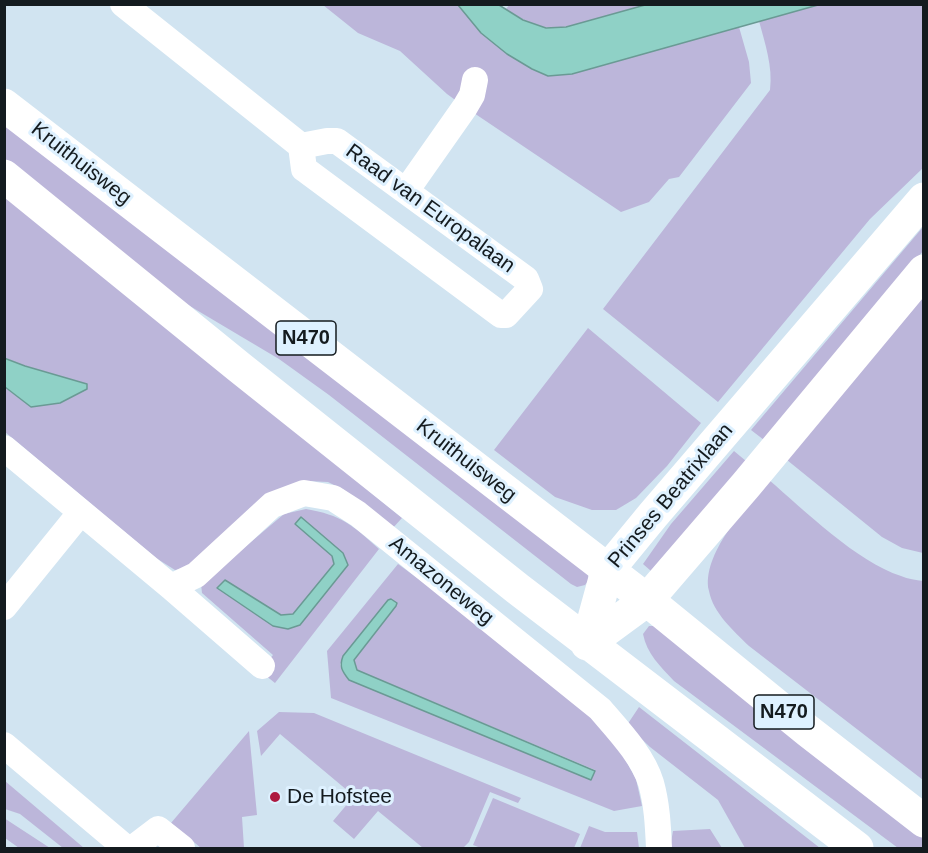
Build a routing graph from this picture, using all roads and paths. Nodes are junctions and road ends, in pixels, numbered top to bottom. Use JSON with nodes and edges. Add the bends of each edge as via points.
{"nodes":[{"id":1,"x":123,"y":4,"type":"edge"},
{"id":2,"x":475,"y":81,"type":"dead end"},
{"id":3,"x":4,"y":105,"type":"edge"},
{"id":4,"x":301,"y":146,"type":"junction"},
{"id":5,"x":4,"y":176,"type":"edge"},
{"id":6,"x":406,"y":191,"type":"junction"},
{"id":7,"x":924,"y":200,"type":"edge"},
{"id":8,"x":924,"y":271,"type":"edge"},
{"id":9,"x":4,"y":448,"type":"edge"},
{"id":10,"x":81,"y":512,"type":"junction"},
{"id":11,"x":608,"y":571,"type":"junction"},
{"id":12,"x":171,"y":586,"type":"junction"},
{"id":13,"x":646,"y":600,"type":"junction"},
{"id":14,"x":4,"y":607,"type":"edge"},
{"id":15,"x":587,"y":644,"type":"junction"},
{"id":16,"x":262,"y":666,"type":"dead end"},
{"id":17,"x":4,"y":745,"type":"edge"},
{"id":18,"x":924,"y":821,"type":"edge"},
{"id":19,"x":126,"y":849,"type":"edge"},
{"id":20,"x":133,"y":849,"type":"edge"},
{"id":21,"x":182,"y":849,"type":"edge"},
{"id":22,"x":659,"y":849,"type":"edge"},
{"id":23,"x":857,"y":849,"type":"edge"}],
"edges":[{"from":1,"to":4,"type":"street"},
{"from":2,"to":6,"type":"street","via":[[465,107]]},
{"from":3,"to":11,"type":"main road","name":"Kruithuisweg","number":"N470"},
{"from":4,"to":6,"type":"street","name":"Raad van Europalaan","via":[[337,141]]},
{"from":4,"to":6,"type":"street","name":"Raad van Europalaan","via":[[304,169],[506,315],[530,288],[526,279]]},
{"from":5,"to":15,"type":"main road"},
{"from":7,"to":11,"type":"main road","name":"Prinses Beatrixlaan"},
{"from":8,"to":13,"type":"main road"},
{"from":9,"to":10,"type":"street"},
{"from":10,"to":12,"type":"street"},
{"from":10,"to":14,"type":"street"},
{"from":11,"to":13,"type":"main road","name":"Kruithuisweg","number":"N470"},
{"from":11,"to":15,"type":"main road","name":"Prinses Beatrixlaan"},
{"from":12,"to":16,"type":"street"},
{"from":12,"to":22,"type":"street","name":"Amazoneweg","via":[[195,574],[272,505],[304,493],[333,498],[600,709],[631,745],[650,781],[658,818]]},
{"from":13,"to":15,"type":"main road"},
{"from":13,"to":18,"type":"main road","name":"Kruithuisweg","number":"N470"},
{"from":15,"to":23,"type":"main road"},
{"from":17,"to":19,"type":"street"},
{"from":20,"to":21,"type":"street","via":[[158,829]]}]}
